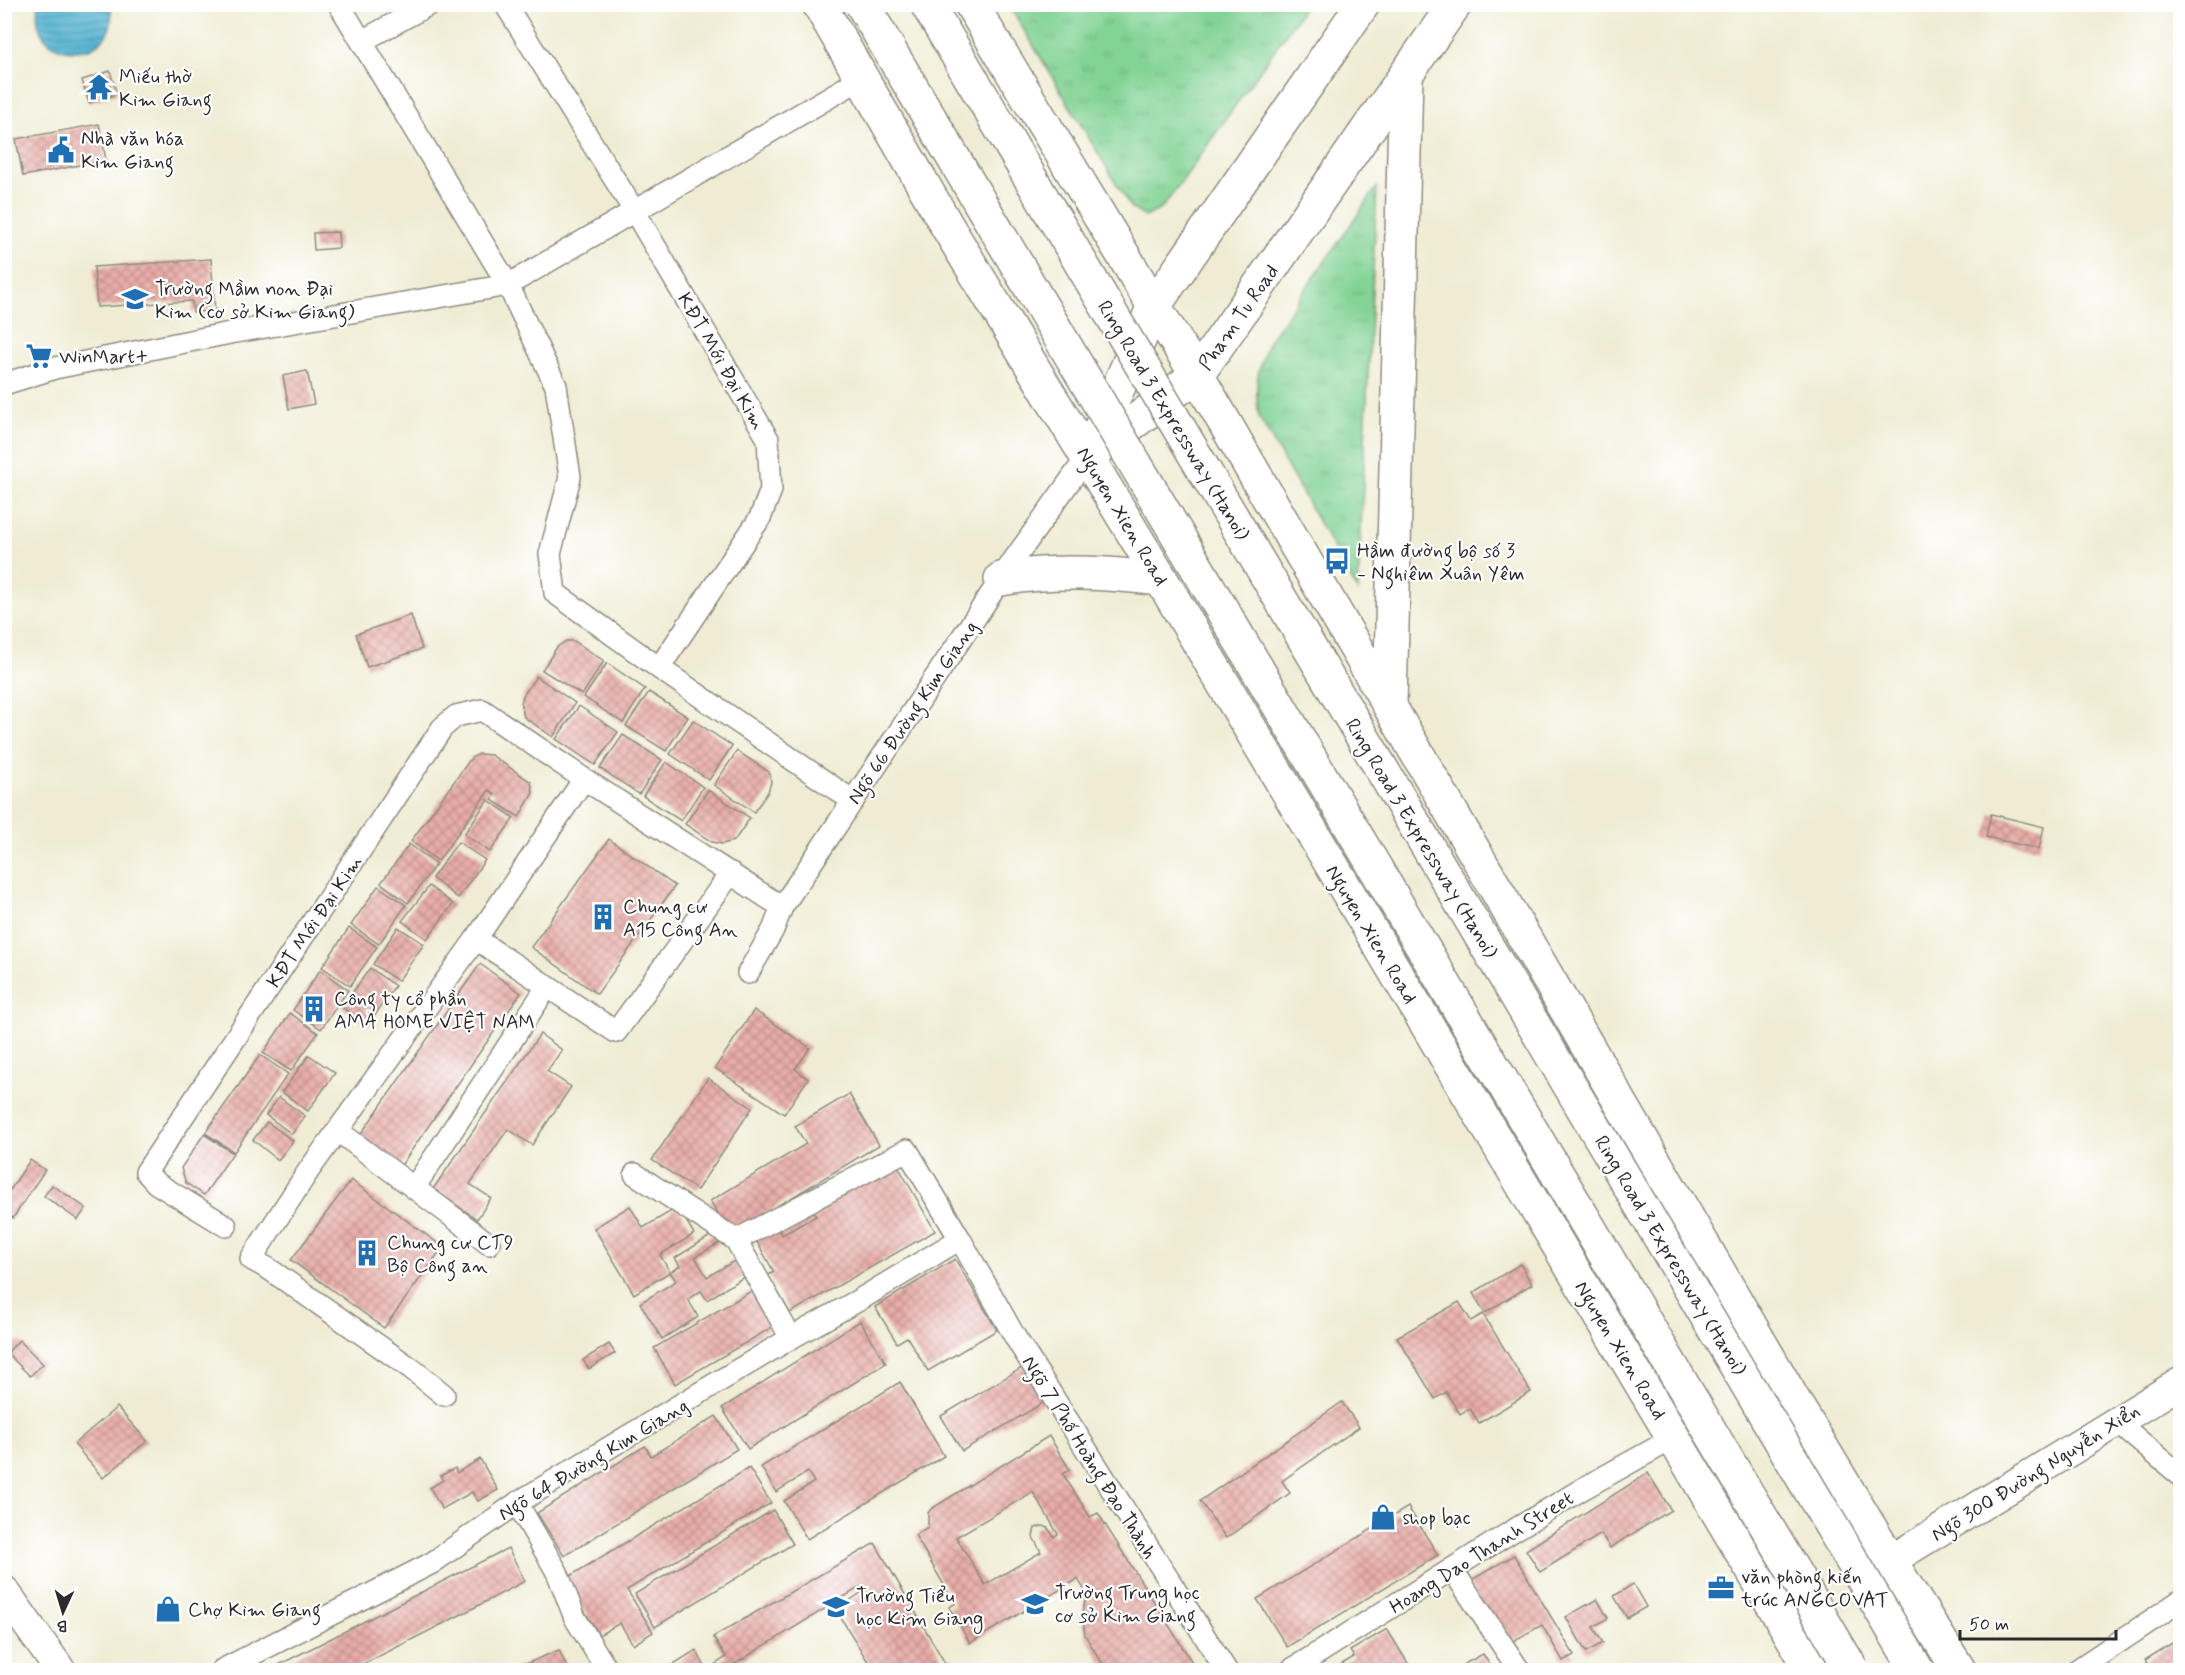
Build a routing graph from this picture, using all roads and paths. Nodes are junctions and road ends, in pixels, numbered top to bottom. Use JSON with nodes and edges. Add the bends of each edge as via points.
{"nodes":[{"id":1,"x":339,"y":4,"type":"edge"},
{"id":2,"x":430,"y":4,"type":"edge"},
{"id":3,"x":505,"y":4,"type":"edge"},
{"id":4,"x":819,"y":4,"type":"edge"},
{"id":5,"x":862,"y":4,"type":"edge"},
{"id":6,"x":927,"y":4,"type":"edge"},
{"id":7,"x":971,"y":4,"type":"edge"},
{"id":8,"x":1363,"y":4,"type":"edge"},
{"id":9,"x":1455,"y":4,"type":"edge"},
{"id":10,"x":362,"y":41,"type":"junction"},
{"id":11,"x":1406,"y":76,"type":"junction"},
{"id":12,"x":862,"y":78,"type":"junction"},
{"id":13,"x":635,"y":212,"type":"junction"},
{"id":14,"x":508,"y":285,"type":"junction"},
{"id":15,"x":1154,"y":306,"type":"junction"},
{"id":16,"x":1197,"y":375,"type":"junction"},
{"id":17,"x":4,"y":384,"type":"edge"},
{"id":18,"x":1088,"y":457,"type":"junction"},
{"id":19,"x":1001,"y":579,"type":"junction"},
{"id":20,"x":1161,"y":579,"type":"junction"},
{"id":21,"x":659,"y":668,"type":"junction"},
{"id":22,"x":1390,"y":704,"type":"junction"},
{"id":23,"x":584,"y":779,"type":"junction"},
{"id":24,"x":853,"y":801,"type":"junction"},
{"id":25,"x":731,"y":873,"type":"junction"},
{"id":26,"x":1501,"y":895,"type":"junction"},
{"id":27,"x":782,"y":907,"type":"junction"},
{"id":28,"x":476,"y":939,"type":"junction"},
{"id":29,"x":748,"y":974,"type":"dead end"},
{"id":30,"x":547,"y":987,"type":"junction"},
{"id":31,"x":338,"y":1131,"type":"junction"},
{"id":32,"x":635,"y":1174,"type":"dead end"},
{"id":33,"x":414,"y":1188,"type":"junction"},
{"id":34,"x":226,"y":1226,"type":"dead end"},
{"id":35,"x":960,"y":1239,"type":"junction"},
{"id":36,"x":736,"y":1240,"type":"junction"},
{"id":37,"x":489,"y":1244,"type":"dead end"},
{"id":38,"x":791,"y":1338,"type":"junction"},
{"id":39,"x":2181,"y":1383,"type":"edge"},
{"id":40,"x":444,"y":1395,"type":"dead end"},
{"id":41,"x":2117,"y":1422,"type":"junction"},
{"id":42,"x":1674,"y":1438,"type":"junction"},
{"id":43,"x":2181,"y":1475,"type":"edge"},
{"id":44,"x":517,"y":1503,"type":"junction"},
{"id":45,"x":1890,"y":1562,"type":"junction"},
{"id":46,"x":1452,"y":1569,"type":"junction"},
{"id":47,"x":4,"y":1591,"type":"edge"},
{"id":48,"x":2181,"y":1601,"type":"edge"},
{"id":49,"x":60,"y":1671,"type":"edge"},
{"id":50,"x":222,"y":1671,"type":"edge"},
{"id":51,"x":607,"y":1671,"type":"edge"},
{"id":52,"x":1226,"y":1671,"type":"edge"},
{"id":53,"x":1291,"y":1671,"type":"edge"},
{"id":54,"x":1519,"y":1671,"type":"edge"},
{"id":55,"x":1812,"y":1671,"type":"edge"},
{"id":56,"x":1852,"y":1671,"type":"edge"},
{"id":57,"x":1917,"y":1671,"type":"edge"},
{"id":58,"x":1926,"y":1671,"type":"edge"},
{"id":59,"x":1959,"y":1671,"type":"edge"},
{"id":60,"x":2077,"y":1671,"type":"edge"}],
"edges":[{"from":1,"to":10,"type":"street"},
{"from":2,"to":10,"type":"street"},
{"from":3,"to":13,"type":"street","name":"KĐT Mới Đại Kim"},
{"from":4,"to":12,"type":"main road","name":"Nguyen Xien Road"},
{"from":5,"to":56,"type":"main road","bridge":true},
{"from":6,"to":57,"type":"main road","name":"Ring Road 3 Expressway (Hanoi)","bridge":true},
{"from":7,"to":15,"type":"main road"},
{"from":8,"to":15,"type":"main road"},
{"from":9,"to":11,"type":"main road","name":"Pham Tu Road"},
{"from":10,"to":14,"type":"street"},
{"from":11,"to":16,"type":"main road","name":"Pham Tu Road"},
{"from":11,"to":22,"type":"main road"},
{"from":12,"to":13,"type":"street"},
{"from":12,"to":18,"type":"main road","name":"Nguyen Xien Road","via":[[930,198]]},
{"from":13,"to":14,"type":"street"},
{"from":13,"to":21,"type":"street","name":"KĐT Mới Đại Kim","via":[[768,439],[771,490],[760,518]]},
{"from":14,"to":17,"type":"street","via":[[230,333],[56,368]]},
{"from":14,"to":21,"type":"street","via":[[556,386],[570,477],[550,554],[555,593]]},
{"from":15,"to":16,"type":"main road"},
{"from":15,"to":18,"type":"main road"},
{"from":16,"to":18,"type":"main road","name":"Pham Tu Road"},
{"from":16,"to":22,"type":"main road"},
{"from":18,"to":19,"type":"street","name":"Ngõ 66 Đường Kim Giang"},
{"from":18,"to":20,"type":"main road","name":"Nguyen Xien Road"},
{"from":19,"to":20,"type":"main road","via":[[1041,573]]},
{"from":19,"to":24,"type":"street","name":"Ngõ 66 Đường Kim Giang"},
{"from":20,"to":42,"type":"main road","name":"Nguyen Xien Road"},
{"from":21,"to":24,"type":"street"},
{"from":22,"to":26,"type":"main road"},
{"from":23,"to":25,"type":"street","name":"KĐT Mới Đại Kim"},
{"from":23,"to":28,"type":"street"},
{"from":23,"to":34,"type":"street","name":"KĐT Mới Đại Kim","via":[[482,710],[456,716],[442,728],[146,1173]]},
{"from":24,"to":27,"type":"street","name":"Ngõ 66 Đường Kim Giang"},
{"from":25,"to":27,"type":"street","name":"KĐT Mới Đại Kim"},
{"from":25,"to":30,"type":"street","via":[[616,1032]]},
{"from":26,"to":45,"type":"main road"},
{"from":26,"to":58,"type":"main road","via":[[1497,943],[1676,1253]]},
{"from":27,"to":29,"type":"street","name":"Ngõ 66 Đường Kim Giang"},
{"from":28,"to":30,"type":"street"},
{"from":28,"to":31,"type":"street"},
{"from":30,"to":33,"type":"street"},
{"from":31,"to":33,"type":"street"},
{"from":31,"to":40,"type":"street","via":[[251,1259]]},
{"from":32,"to":36,"type":"street"},
{"from":33,"to":37,"type":"street"},
{"from":35,"to":36,"type":"street","name":"Ngõ 7 Phố Hoàng Đạo Thành","via":[[907,1150]]},
{"from":35,"to":38,"type":"street","name":"Ngõ 64 Đường Kim Giang"},
{"from":35,"to":52,"type":"street","name":"Ngõ 7 Phố Hoàng Đạo Thành","via":[[1015,1337]]},
{"from":36,"to":38,"type":"street"},
{"from":38,"to":44,"type":"street","name":"Ngõ 64 Đường Kim Giang"},
{"from":39,"to":41,"type":"street","name":"Ngõ 300 Đường Nguyễn Xiển"},
{"from":41,"to":43,"type":"street"},
{"from":41,"to":45,"type":"street","name":"Ngõ 300 Đường Nguyễn Xiển"},
{"from":42,"to":46,"type":"street","name":"Hoang Dao Thanh Street"},
{"from":42,"to":55,"type":"main road","name":"Nguyen Xien Road"},
{"from":44,"to":50,"type":"street","name":"Ngõ 64 Đường Kim Giang","via":[[432,1563]]},
{"from":44,"to":51,"type":"street","via":[[557,1572],[575,1618]]},
{"from":45,"to":59,"type":"main road"},
{"from":46,"to":53,"type":"street","name":"Hoang Dao Thanh Street"},
{"from":46,"to":54,"type":"street"},
{"from":47,"to":49,"type":"street"},
{"from":48,"to":60,"type":"street"}]}
